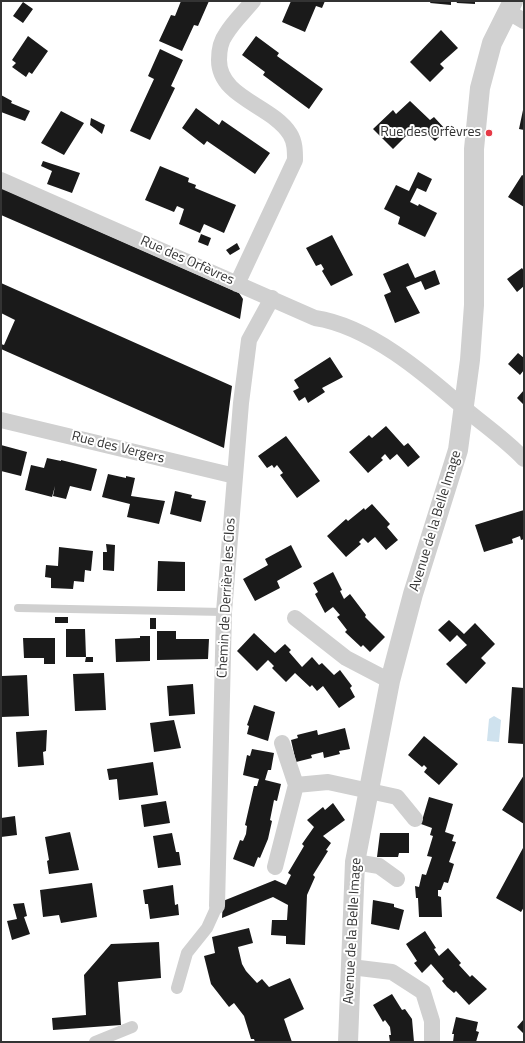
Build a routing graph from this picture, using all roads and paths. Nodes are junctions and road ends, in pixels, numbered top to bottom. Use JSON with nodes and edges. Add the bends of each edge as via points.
{"nodes":[{"id":1,"x":253,"y":1,"type":"edge"},
{"id":2,"x":510,"y":6,"type":"edge"},
{"id":3,"x":524,"y":21,"type":"edge"},
{"id":4,"x":1,"y":180,"type":"edge"},
{"id":5,"x":237,"y":284,"type":"junction"},
{"id":6,"x":272,"y":298,"type":"junction"},
{"id":7,"x":464,"y":407,"type":"junction"},
{"id":8,"x":1,"y":420,"type":"edge"},
{"id":9,"x":524,"y":459,"type":"edge"},
{"id":10,"x":235,"y":476,"type":"junction"},
{"id":11,"x":18,"y":608,"type":"dead end"},
{"id":12,"x":224,"y":612,"type":"junction"},
{"id":13,"x":295,"y":618,"type":"dead end"},
{"id":14,"x":390,"y":681,"type":"junction"},
{"id":15,"x":282,"y":744,"type":"dead end"},
{"id":16,"x":296,"y":785,"type":"junction"},
{"id":17,"x":369,"y":792,"type":"junction"},
{"id":18,"x":415,"y":819,"type":"dead end"},
{"id":19,"x":355,"y":862,"type":"junction"},
{"id":20,"x":275,"y":867,"type":"dead end"},
{"id":21,"x":397,"y":879,"type":"dead end"},
{"id":22,"x":217,"y":906,"type":"joint"},
{"id":23,"x":351,"y":968,"type":"junction"},
{"id":24,"x":177,"y":988,"type":"dead end"},
{"id":25,"x":132,"y":1028,"type":"dead end"},
{"id":26,"x":95,"y":1042,"type":"edge"},
{"id":27,"x":348,"y":1042,"type":"edge"},
{"id":28,"x":432,"y":1042,"type":"edge"}],
"edges":[{"from":1,"to":5,"type":"street","via":[[225,34],[219,49],[219,70],[229,86],[290,133],[294,143],[295,160]]},
{"from":2,"to":3,"type":"street"},
{"from":2,"to":7,"type":"street","name":"Avenue de la Belle Image","via":[[492,43],[480,88],[474,149],[474,305]]},
{"from":4,"to":5,"type":"street","name":"Rue des Orfèvres"},
{"from":5,"to":6,"type":"street","name":"Rue des Orfèvres"},
{"from":6,"to":7,"type":"street","name":"Rue des Orfèvres","via":[[316,318],[335,321],[381,345],[431,378]]},
{"from":6,"to":10,"type":"street","name":"Chemin de Derrière les Clos","via":[[249,340],[244,368]]},
{"from":7,"to":9,"type":"street","name":"Rue des Orfèvres"},
{"from":7,"to":14,"type":"street","name":"Avenue de la Belle Image","via":[[458,450],[413,594]]},
{"from":8,"to":10,"type":"street","name":"Rue des Vergers"},
{"from":10,"to":12,"type":"street","name":"Chemin de Derrière les Clos"},
{"from":11,"to":12,"type":"lane"},
{"from":12,"to":22,"type":"street","name":"Chemin de Derrière les Clos"},
{"from":13,"to":14,"type":"street","via":[[346,658]]},
{"from":14,"to":17,"type":"street","name":"Avenue de la Belle Image"},
{"from":15,"to":16,"type":"street"},
{"from":16,"to":17,"type":"street","via":[[328,782]]},
{"from":16,"to":20,"type":"street"},
{"from":17,"to":18,"type":"street","via":[[397,797]]},
{"from":17,"to":19,"type":"street","name":"Avenue de la Belle Image"},
{"from":19,"to":21,"type":"street","via":[[379,866]]},
{"from":19,"to":23,"type":"street","name":"Avenue de la Belle Image"},
{"from":22,"to":24,"type":"street","via":[[207,928],[187,954]]},
{"from":23,"to":27,"type":"street","name":"Avenue de la Belle Image"},
{"from":23,"to":28,"type":"street","via":[[392,972],[423,992],[432,1021]]},
{"from":25,"to":26,"type":"street"}]}
